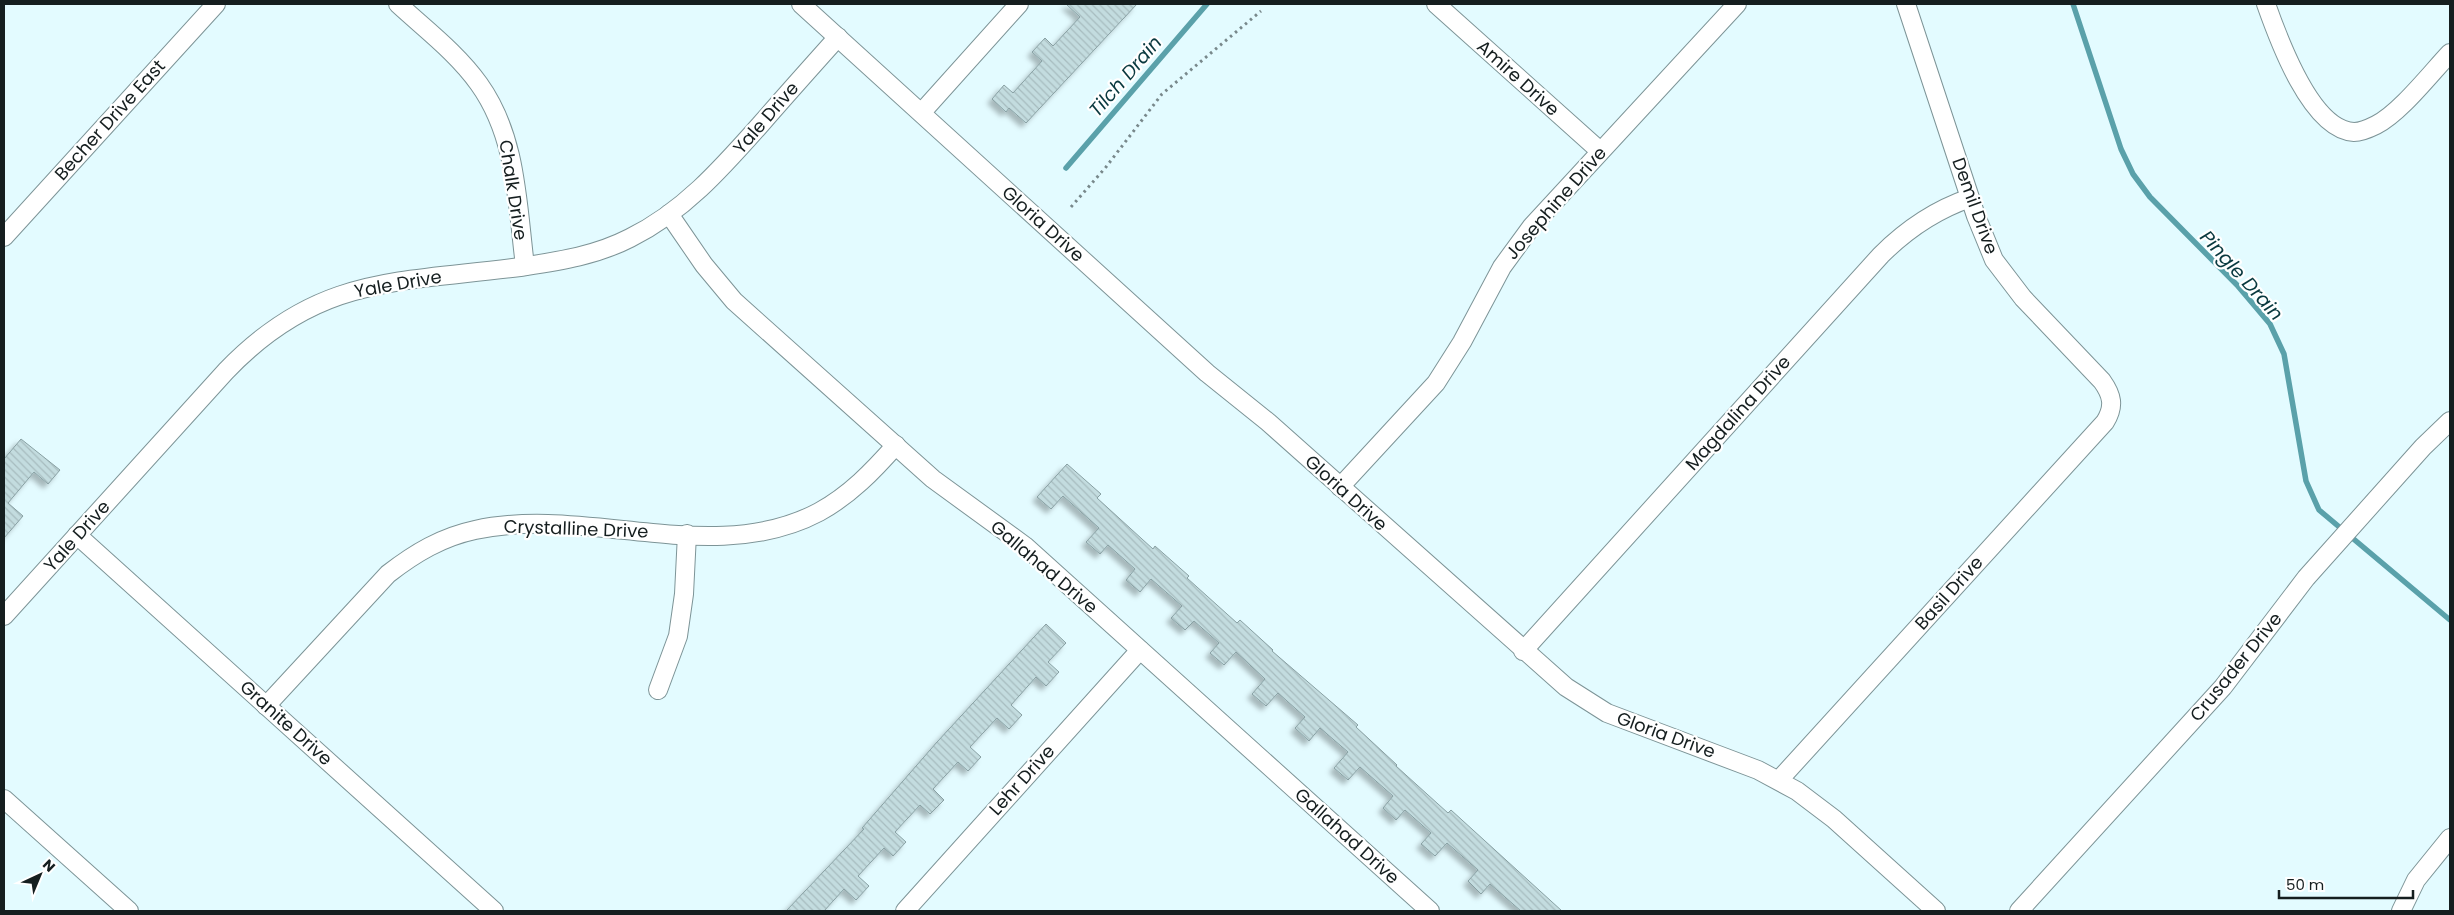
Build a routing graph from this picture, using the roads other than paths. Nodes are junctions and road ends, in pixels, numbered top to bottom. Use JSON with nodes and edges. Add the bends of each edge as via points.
{"nodes":[{"id":1,"x":216,"y":4,"type":"edge"},
{"id":2,"x":398,"y":4,"type":"edge"},
{"id":3,"x":801,"y":4,"type":"edge"},
{"id":4,"x":1019,"y":4,"type":"edge"},
{"id":5,"x":1436,"y":4,"type":"edge"},
{"id":6,"x":1737,"y":4,"type":"edge"},
{"id":7,"x":1906,"y":4,"type":"edge"},
{"id":8,"x":2266,"y":4,"type":"edge"},
{"id":9,"x":838,"y":37,"type":"junction"},
{"id":10,"x":2450,"y":53,"type":"edge"},
{"id":11,"x":922,"y":112,"type":"junction"},
{"id":12,"x":1600,"y":151,"type":"junction"},
{"id":13,"x":1970,"y":198,"type":"junction"},
{"id":14,"x":669,"y":214,"type":"junction"},
{"id":15,"x":4,"y":236,"type":"edge"},
{"id":16,"x":525,"y":266,"type":"junction"},
{"id":17,"x":2112,"y":402,"type":"joint"},
{"id":18,"x":2450,"y":421,"type":"edge"},
{"id":19,"x":896,"y":445,"type":"junction"},
{"id":20,"x":1340,"y":487,"type":"junction"},
{"id":21,"x":687,"y":534,"type":"junction"},
{"id":22,"x":77,"y":536,"type":"junction"},
{"id":23,"x":4,"y":616,"type":"edge"},
{"id":24,"x":1140,"y":650,"type":"junction"},
{"id":25,"x":1524,"y":651,"type":"junction"},
{"id":26,"x":658,"y":690,"type":"dead end"},
{"id":27,"x":266,"y":706,"type":"junction"},
{"id":28,"x":1779,"y":780,"type":"junction"},
{"id":29,"x":4,"y":799,"type":"edge"},
{"id":30,"x":2450,"y":838,"type":"edge"},
{"id":31,"x":129,"y":911,"type":"edge"},
{"id":32,"x":494,"y":911,"type":"edge"},
{"id":33,"x":905,"y":911,"type":"edge"},
{"id":34,"x":1430,"y":911,"type":"edge"},
{"id":35,"x":1936,"y":911,"type":"edge"},
{"id":36,"x":2019,"y":911,"type":"edge"},
{"id":37,"x":2401,"y":911,"type":"edge"}],
"edges":[{"from":1,"to":15,"type":"street","name":"Becher Drive East"},
{"from":2,"to":16,"type":"street","name":"Chalk Drive","via":[[464,65],[499,120],[512,160]]},
{"from":3,"to":9,"type":"street","name":"Gloria Drive"},
{"from":4,"to":11,"type":"street"},
{"from":5,"to":12,"type":"street","name":"Amire Drive"},
{"from":6,"to":12,"type":"street","name":"Josephine Drive"},
{"from":7,"to":13,"type":"street","name":"Demil Drive"},
{"from":8,"to":10,"type":"street","via":[[2289,63],[2313,101],[2333,124],[2354,132],[2378,124],[2391,114]]},
{"from":9,"to":11,"type":"street","name":"Gloria Drive"},
{"from":9,"to":14,"type":"street","name":"Yale Drive","via":[[705,186]]},
{"from":11,"to":20,"type":"street","name":"Gloria Drive","via":[[1207,374],[1268,422]]},
{"from":12,"to":20,"type":"street","name":"Josephine Drive","via":[[1532,226],[1502,267],[1436,383]]},
{"from":13,"to":17,"type":"street","name":"Demil Drive","via":[[1994,260],[2023,298],[2102,381]]},
{"from":13,"to":25,"type":"street","name":"Magdalina Drive","via":[[1929,215],[1881,255]]},
{"from":14,"to":16,"type":"street","name":"Yale Drive","via":[[606,249]]},
{"from":14,"to":19,"type":"street","name":"Gallahad Drive","via":[[704,265],[734,300]]},
{"from":16,"to":22,"type":"street","name":"Yale Drive","via":[[381,284],[336,296],[294,316],[256,342],[238,359]]},
{"from":17,"to":28,"type":"street","name":"Basil Drive","via":[[2105,422]]},
{"from":18,"to":36,"type":"street","name":"Crusader Drive","via":[[2306,578],[2223,687]]},
{"from":19,"to":21,"type":"street","name":"Crystalline Drive","via":[[854,489],[812,515],[760,532]]},
{"from":19,"to":24,"type":"street","name":"Gallahad Drive","via":[[950,493],[1025,546]]},
{"from":20,"to":25,"type":"street","name":"Gloria Drive"},
{"from":21,"to":26,"type":"street","via":[[678,636]]},
{"from":21,"to":27,"type":"street","name":"Crystalline Drive","via":[[525,524],[451,536],[409,558],[388,574]]},
{"from":22,"to":23,"type":"street","name":"Yale Drive"},
{"from":22,"to":27,"type":"street","name":"Granite Drive"},
{"from":24,"to":33,"type":"street","name":"Lehr Drive"},
{"from":24,"to":34,"type":"street","name":"Gallahad Drive"},
{"from":25,"to":28,"type":"street","name":"Gloria Drive","via":[[1566,687],[1607,713],[1730,758]]},
{"from":27,"to":32,"type":"street","name":"Granite Drive"},
{"from":28,"to":35,"type":"street","name":"Gloria Drive","via":[[1834,818]]},
{"from":29,"to":31,"type":"street"},
{"from":30,"to":37,"type":"street","via":[[2416,880]]}]}
